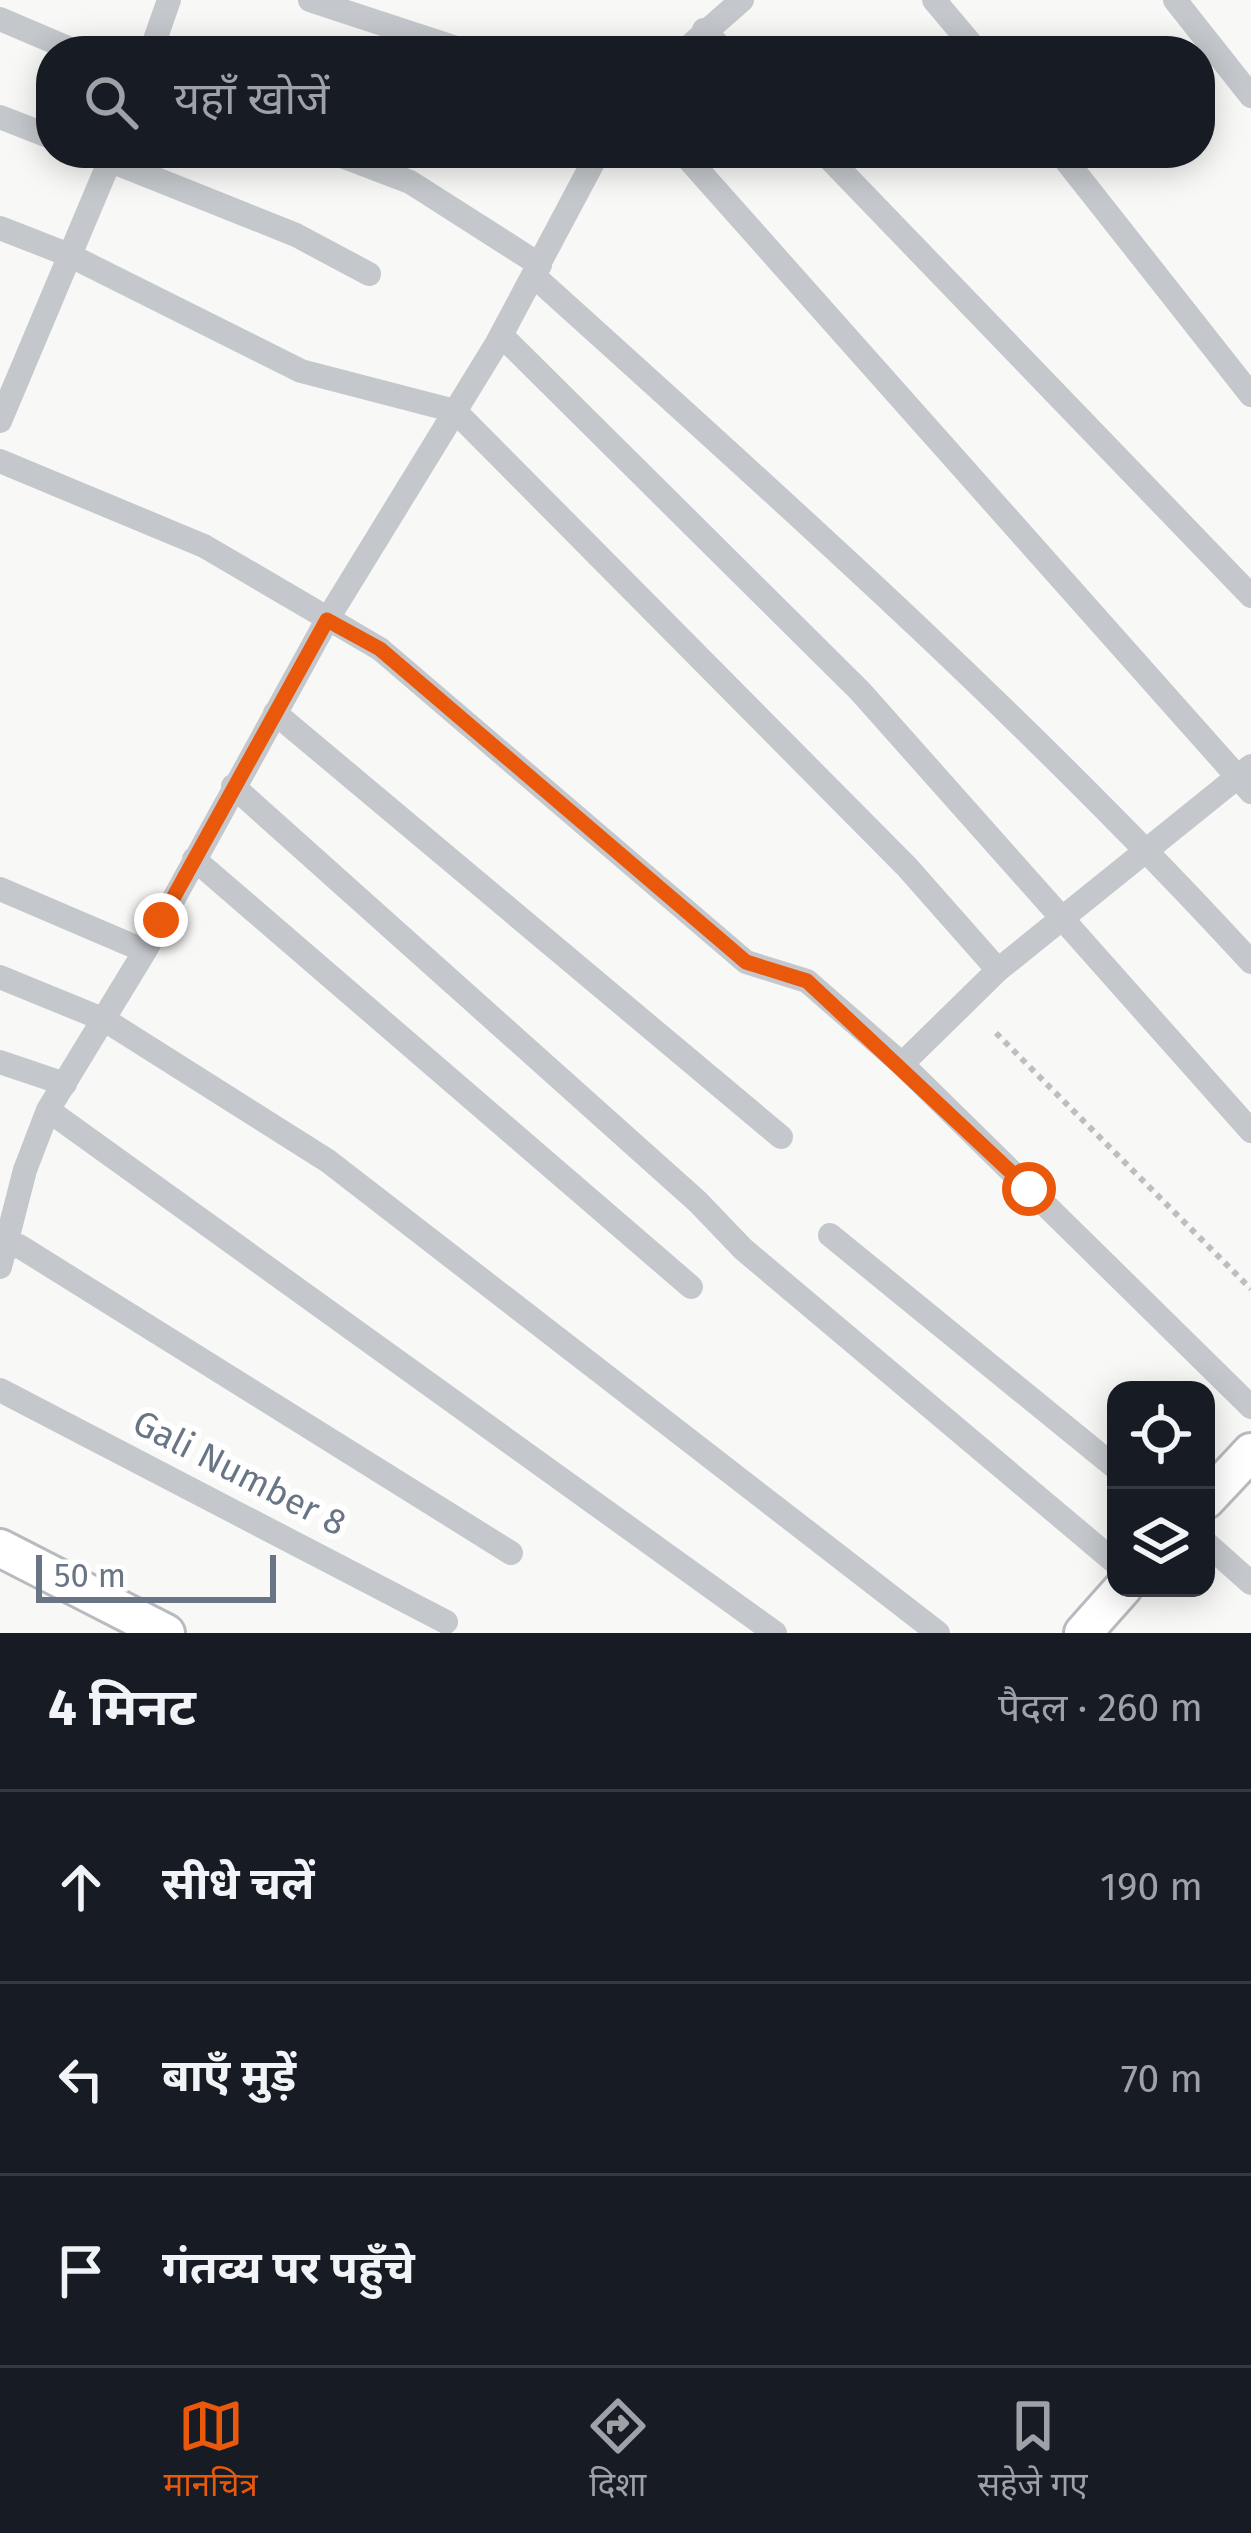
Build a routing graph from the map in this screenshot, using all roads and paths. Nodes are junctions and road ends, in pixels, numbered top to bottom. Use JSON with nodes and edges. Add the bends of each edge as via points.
{"nodes":[{"id":1,"x":169,"y":0,"type":"edge"},
{"id":2,"x":310,"y":0,"type":"edge"},
{"id":3,"x":742,"y":0,"type":"edge"},
{"id":4,"x":934,"y":0,"type":"edge"},
{"id":5,"x":1175,"y":0,"type":"edge"},
{"id":6,"x":0,"y":19,"type":"edge"},
{"id":7,"x":704,"y":30,"type":"junction"},
{"id":8,"x":40,"y":36,"type":"edge"},
{"id":9,"x":156,"y":36,"type":"edge"},
{"id":10,"x":419,"y":36,"type":"edge"},
{"id":11,"x":698,"y":36,"type":"edge"},
{"id":12,"x":710,"y":36,"type":"edge"},
{"id":13,"x":964,"y":36,"type":"edge"},
{"id":14,"x":1204,"y":36,"type":"edge"},
{"id":15,"x":1215,"y":51,"type":"edge"},
{"id":16,"x":1251,"y":96,"type":"edge"},
{"id":17,"x":0,"y":117,"type":"edge"},
{"id":18,"x":36,"y":131,"type":"edge"},
{"id":19,"x":101,"y":168,"type":"edge"},
{"id":20,"x":134,"y":168,"type":"edge"},
{"id":21,"x":373,"y":168,"type":"edge"},
{"id":22,"x":590,"y":168,"type":"edge"},
{"id":23,"x":697,"y":168,"type":"edge"},
{"id":24,"x":838,"y":168,"type":"edge"},
{"id":25,"x":1072,"y":168,"type":"edge"},
{"id":26,"x":0,"y":228,"type":"edge"},
{"id":27,"x":69,"y":256,"type":"junction"},
{"id":28,"x":537,"y":270,"type":"junction"},
{"id":29,"x":369,"y":274,"type":"dead end"},
{"id":30,"x":496,"y":343,"type":"junction"},
{"id":31,"x":1251,"y":395,"type":"edge"},
{"id":32,"x":455,"y":411,"type":"junction"},
{"id":33,"x":0,"y":421,"type":"edge"},
{"id":34,"x":0,"y":461,"type":"edge"},
{"id":35,"x":1251,"y":596,"type":"edge"},
{"id":36,"x":327,"y":620,"type":"junction"},
{"id":37,"x":274,"y":713,"type":"junction"},
{"id":38,"x":1246,"y":778,"type":"edge"},
{"id":39,"x":233,"y":787,"type":"junction"},
{"id":40,"x":1148,"y":850,"type":"junction"},
{"id":41,"x":194,"y":859,"type":"junction"},
{"id":42,"x":0,"y":889,"type":"edge"},
{"id":43,"x":1062,"y":918,"type":"junction"},
{"id":44,"x":145,"y":951,"type":"junction"},
{"id":45,"x":1251,"y":962,"type":"edge"},
{"id":46,"x":998,"y":970,"type":"junction"},
{"id":47,"x":0,"y":977,"type":"edge"},
{"id":48,"x":105,"y":1020,"type":"junction"},
{"id":49,"x":997,"y":1033,"type":"dead end"},
{"id":50,"x":0,"y":1062,"type":"edge"},
{"id":51,"x":902,"y":1064,"type":"junction"},
{"id":52,"x":65,"y":1084,"type":"junction"},
{"id":53,"x":48,"y":1110,"type":"junction"},
{"id":54,"x":1251,"y":1131,"type":"edge"},
{"id":55,"x":781,"y":1137,"type":"dead end"},
{"id":56,"x":830,"y":1235,"type":"dead end"},
{"id":57,"x":2,"y":1257,"type":"edge"},
{"id":58,"x":691,"y":1287,"type":"dead end"},
{"id":59,"x":1251,"y":1289,"type":"edge"},
{"id":60,"x":0,"y":1390,"type":"edge"},
{"id":61,"x":1251,"y":1407,"type":"edge"},
{"id":62,"x":1251,"y":1452,"type":"edge"},
{"id":63,"x":1107,"y":1461,"type":"edge"},
{"id":64,"x":1215,"y":1490,"type":"edge"},
{"id":65,"x":0,"y":1548,"type":"edge"},
{"id":66,"x":1215,"y":1551,"type":"edge"},
{"id":67,"x":511,"y":1553,"type":"dead end"},
{"id":68,"x":1107,"y":1555,"type":"edge"},
{"id":69,"x":1251,"y":1583,"type":"edge"},
{"id":70,"x":1117,"y":1597,"type":"edge"},
{"id":71,"x":446,"y":1622,"type":"dead end"},
{"id":72,"x":1095,"y":1629,"type":"edge"},
{"id":73,"x":166,"y":1633,"type":"edge"},
{"id":74,"x":775,"y":1633,"type":"edge"},
{"id":75,"x":938,"y":1633,"type":"edge"}],
"edges":[{"from":1,"to":9,"type":"street"},
{"from":2,"to":10,"type":"street"},
{"from":3,"to":7,"type":"street"},
{"from":4,"to":13,"type":"street"},
{"from":5,"to":14,"type":"street"},
{"from":6,"to":8,"type":"street"},
{"from":7,"to":11,"type":"street"},
{"from":7,"to":12,"type":"street"},
{"from":15,"to":16,"type":"street"},
{"from":17,"to":18,"type":"street"},
{"from":19,"to":27,"type":"street"},
{"from":20,"to":29,"type":"street"},
{"from":21,"to":28,"type":"street","via":[[410,182]]},
{"from":22,"to":28,"type":"street"},
{"from":23,"to":38,"type":"street"},
{"from":24,"to":35,"type":"street"},
{"from":25,"to":31,"type":"street"},
{"from":26,"to":27,"type":"street"},
{"from":27,"to":32,"type":"street","via":[[301,371]]},
{"from":27,"to":33,"type":"street"},
{"from":28,"to":30,"type":"street"},
{"from":28,"to":40,"type":"street"},
{"from":30,"to":32,"type":"street"},
{"from":30,"to":43,"type":"street","via":[[503,337],[860,691]]},
{"from":32,"to":36,"type":"street"},
{"from":32,"to":46,"type":"street","via":[[890,850]]},
{"from":34,"to":36,"type":"street","via":[[204,546]]},
{"from":36,"to":37,"type":"street"},
{"from":36,"to":51,"type":"street","via":[[380,649],[746,962],[807,981]]},
{"from":37,"to":39,"type":"street"},
{"from":37,"to":55,"type":"street"},
{"from":38,"to":40,"type":"street"},
{"from":39,"to":41,"type":"street"},
{"from":39,"to":68,"type":"street","via":[[743,1249]]},
{"from":40,"to":43,"type":"street"},
{"from":40,"to":45,"type":"street"},
{"from":41,"to":44,"type":"street"},
{"from":41,"to":58,"type":"street"},
{"from":42,"to":44,"type":"street"},
{"from":43,"to":46,"type":"street"},
{"from":43,"to":54,"type":"street"},
{"from":44,"to":48,"type":"street"},
{"from":46,"to":51,"type":"street"},
{"from":47,"to":48,"type":"street"},
{"from":48,"to":52,"type":"street"},
{"from":48,"to":75,"type":"street","via":[[328,1161]]},
{"from":49,"to":59,"type":"path"},
{"from":50,"to":52,"type":"street"},
{"from":51,"to":61,"type":"street"},
{"from":52,"to":53,"type":"street"},
{"from":53,"to":57,"type":"street"},
{"from":53,"to":74,"type":"street"},
{"from":56,"to":63,"type":"street"},
{"from":57,"to":67,"type":"street","via":[[19,1246]]},
{"from":60,"to":71,"type":"street","name":"Gali Number 8"},
{"from":62,"to":64,"type":"street"},
{"from":65,"to":73,"type":"street"},
{"from":66,"to":69,"type":"street"},
{"from":70,"to":72,"type":"street"}]}
